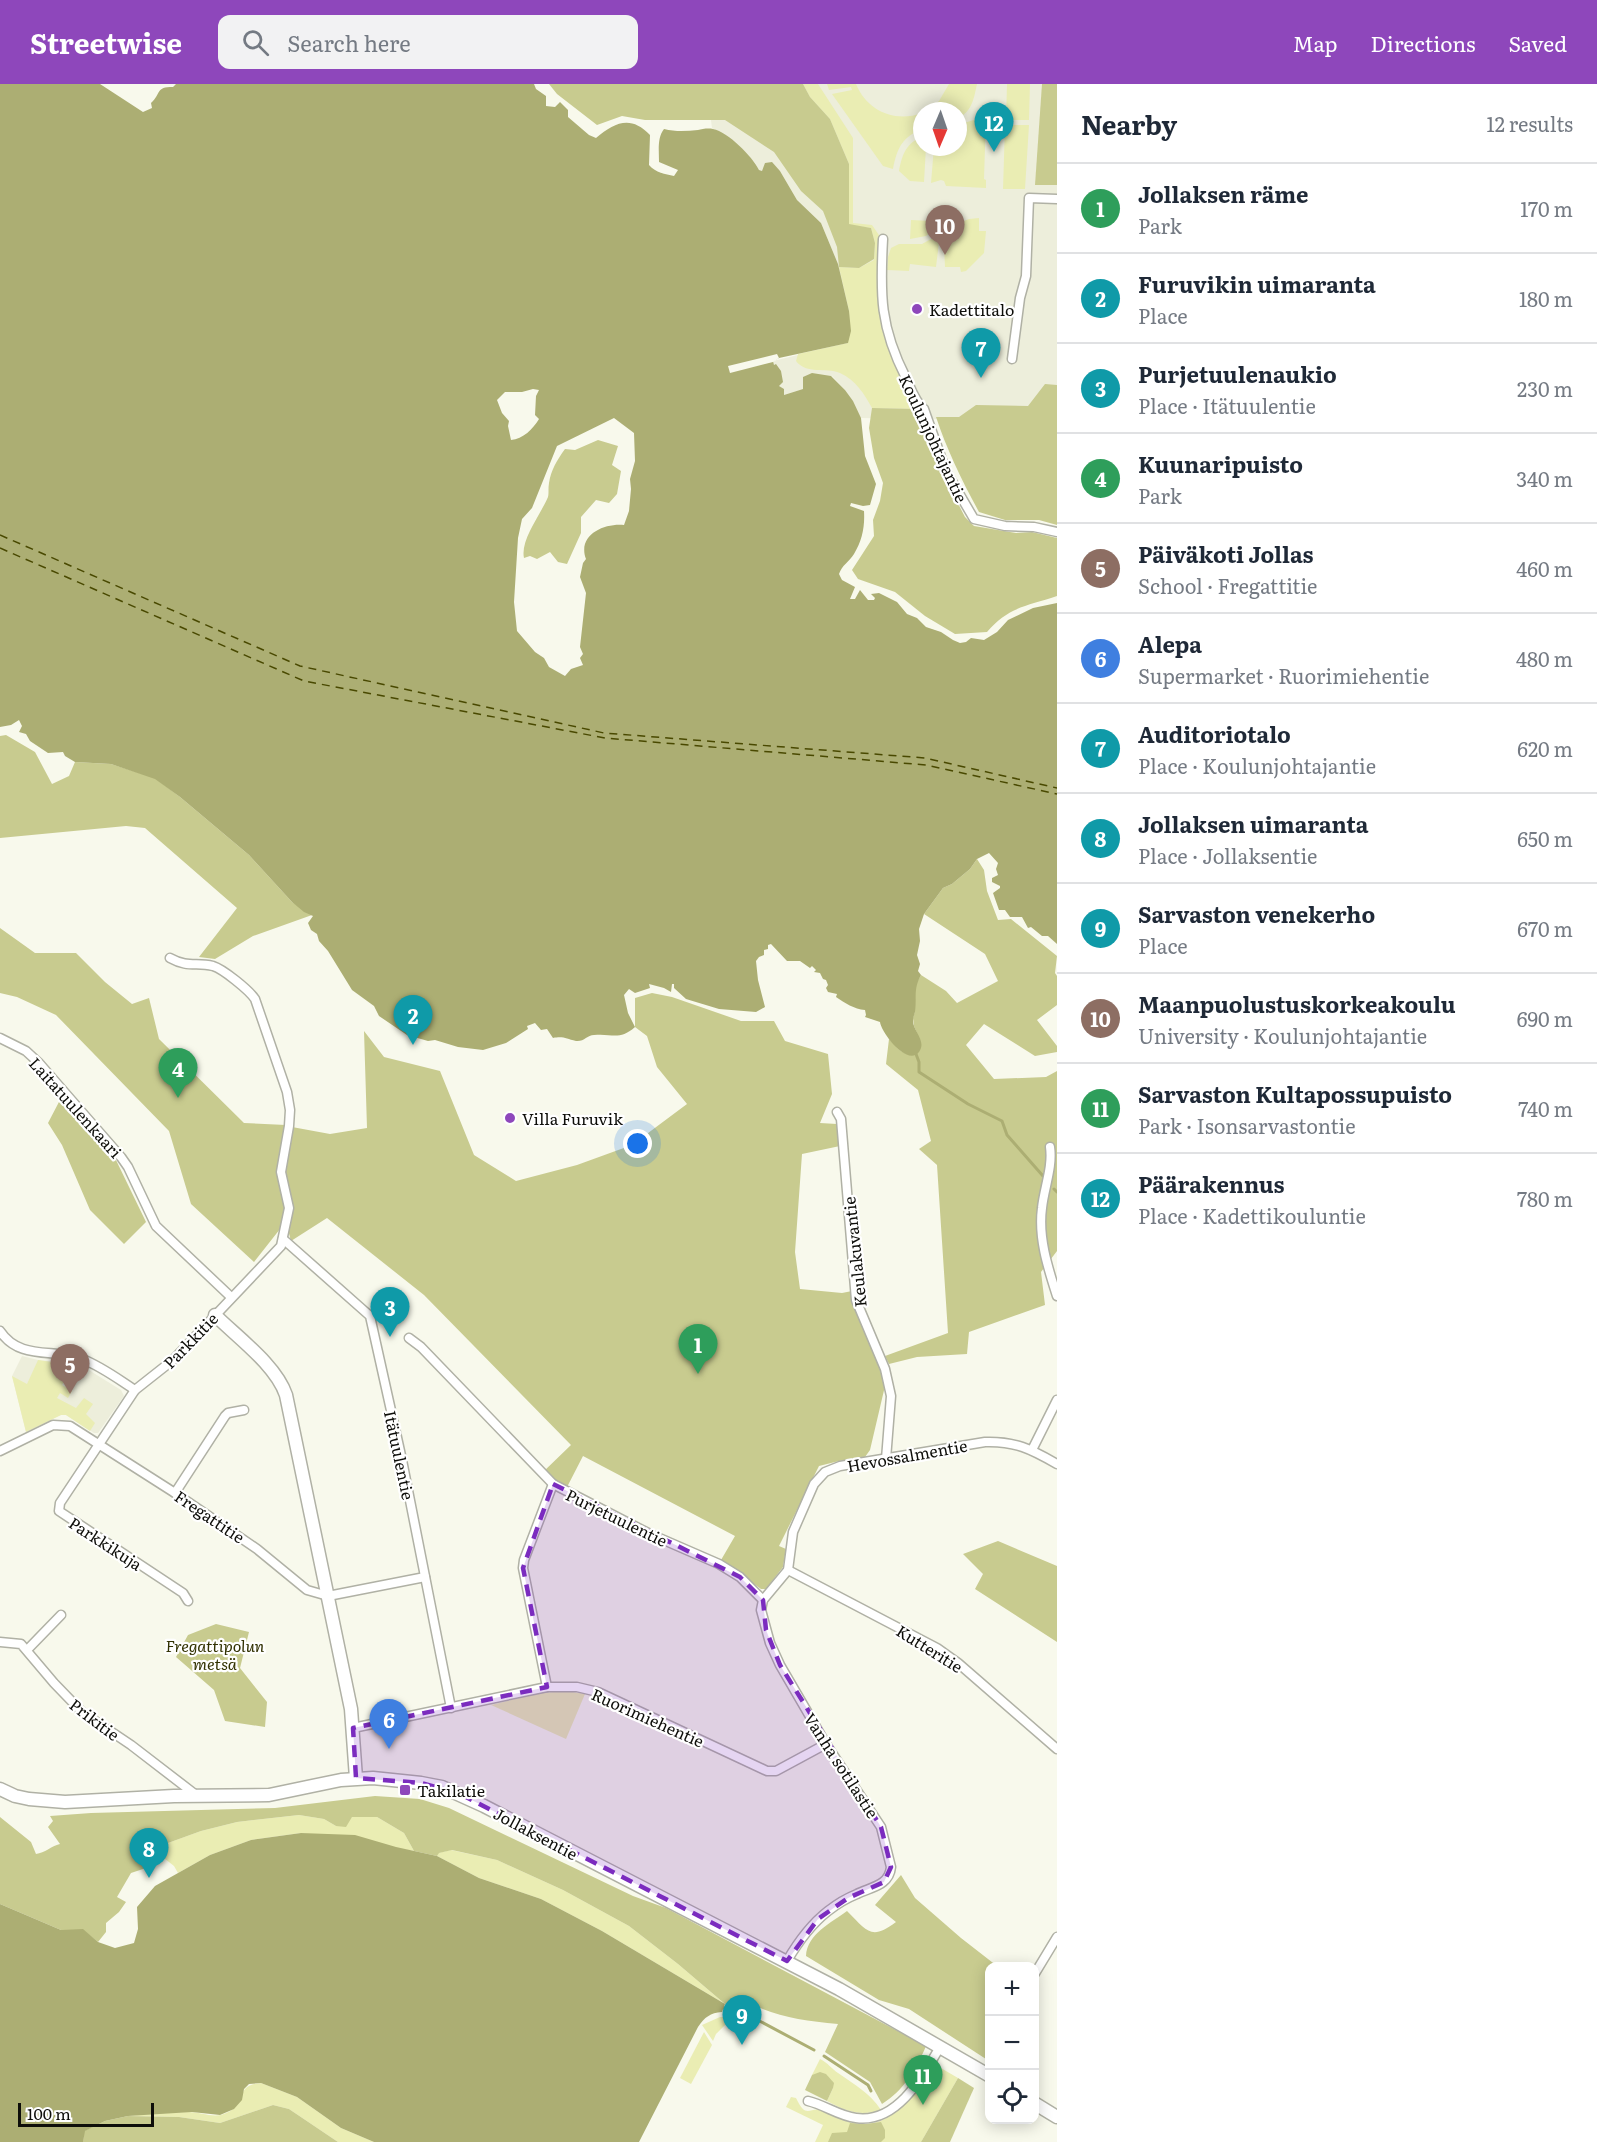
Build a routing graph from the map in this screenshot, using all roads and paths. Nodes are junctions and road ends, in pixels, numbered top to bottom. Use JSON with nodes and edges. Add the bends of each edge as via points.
{"nodes":[{"id":1,"x":1057,"y":199,"type":"edge"},
{"id":2,"x":884,"y":239,"type":"dead end"},
{"id":3,"x":1012,"y":359,"type":"dead end"},
{"id":4,"x":1057,"y":532,"type":"edge"},
{"id":5,"x":170,"y":958,"type":"dead end"},
{"id":6,"x":0,"y":1038,"type":"edge"},
{"id":7,"x":837,"y":1112,"type":"dead end"},
{"id":8,"x":1050,"y":1147,"type":"dead end"},
{"id":9,"x":284,"y":1239,"type":"junction"},
{"id":10,"x":1057,"y":1296,"type":"edge"},
{"id":11,"x":231,"y":1297,"type":"junction"},
{"id":12,"x":214,"y":1316,"type":"junction"},
{"id":13,"x":0,"y":1332,"type":"edge"},
{"id":14,"x":409,"y":1338,"type":"dead end"},
{"id":15,"x":135,"y":1390,"type":"junction"},
{"id":16,"x":1057,"y":1400,"type":"edge"},
{"id":17,"x":244,"y":1410,"type":"dead end"},
{"id":18,"x":100,"y":1443,"type":"junction"},
{"id":19,"x":0,"y":1450,"type":"edge"},
{"id":20,"x":1032,"y":1450,"type":"junction"},
{"id":21,"x":886,"y":1458,"type":"junction"},
{"id":22,"x":1057,"y":1464,"type":"edge"},
{"id":23,"x":553,"y":1484,"type":"junction"},
{"id":24,"x":175,"y":1493,"type":"junction"},
{"id":25,"x":788,"y":1570,"type":"junction"},
{"id":26,"x":424,"y":1577,"type":"junction"},
{"id":27,"x":328,"y":1596,"type":"junction"},
{"id":28,"x":763,"y":1600,"type":"junction"},
{"id":29,"x":188,"y":1601,"type":"dead end"},
{"id":30,"x":61,"y":1615,"type":"dead end"},
{"id":31,"x":0,"y":1642,"type":"edge"},
{"id":32,"x":27,"y":1650,"type":"junction"},
{"id":33,"x":547,"y":1687,"type":"junction"},
{"id":34,"x":451,"y":1708,"type":"junction"},
{"id":35,"x":353,"y":1728,"type":"junction"},
{"id":36,"x":826,"y":1744,"type":"junction"},
{"id":37,"x":1057,"y":1749,"type":"edge"},
{"id":38,"x":356,"y":1778,"type":"junction"},
{"id":39,"x":0,"y":1789,"type":"edge"},
{"id":40,"x":196,"y":1796,"type":"junction"},
{"id":41,"x":1057,"y":1937,"type":"edge"},
{"id":42,"x":787,"y":1961,"type":"junction"},
{"id":43,"x":1039,"y":1968,"type":"edge"},
{"id":44,"x":940,"y":2047,"type":"junction"},
{"id":45,"x":985,"y":2073,"type":"edge"},
{"id":46,"x":808,"y":2101,"type":"dead end"},
{"id":47,"x":1039,"y":2106,"type":"edge"},
{"id":48,"x":1057,"y":2117,"type":"edge"}],
"edges":[{"from":1,"to":3,"type":"street","via":[[1029,198],[1026,276]]},
{"from":2,"to":4,"type":"street","name":"Koulunjohtajantie","via":[[881,281],[887,334],[903,374],[924,410],[946,471],[974,519]]},
{"from":5,"to":9,"type":"street","via":[[182,965],[214,966],[255,999],[289,1102],[281,1172],[289,1208]]},
{"from":6,"to":11,"type":"street","name":"Laitatuulenkaari","via":[[26,1051],[50,1075],[121,1157],[156,1226]]},
{"from":7,"to":21,"type":"street","name":"Keulakuvantie","via":[[841,1119],[856,1300],[890,1386]]},
{"from":8,"to":10,"type":"street","via":[[1041,1226]]},
{"from":9,"to":11,"type":"street","name":"Parkkitie"},
{"from":9,"to":26,"type":"street","name":"Itätuulentie","via":[[370,1317]]},
{"from":11,"to":12,"type":"street","name":"Parkkitie"},
{"from":12,"to":15,"type":"street","name":"Parkkitie","via":[[161,1371]]},
{"from":12,"to":27,"type":"main road","via":[[283,1386]]},
{"from":13,"to":15,"type":"street","via":[[25,1350],[81,1358]]},
{"from":14,"to":23,"type":"street","name":"Purjetuulentie"},
{"from":15,"to":18,"type":"street","name":"Parkkitie"},
{"from":16,"to":20,"type":"street"},
{"from":17,"to":24,"type":"street","via":[[225,1416]]},
{"from":18,"to":19,"type":"street","name":"Fregattitie","via":[[59,1424]]},
{"from":18,"to":24,"type":"street","name":"Fregattitie"},
{"from":18,"to":29,"type":"street","name":"Parkkikuja","via":[[60,1503],[59,1511],[183,1593]]},
{"from":20,"to":21,"type":"street","name":"Hevossalmentie","via":[[1012,1443],[985,1442]]},
{"from":20,"to":22,"type":"street","name":"Hevossalmentie"},
{"from":21,"to":25,"type":"street","name":"Hevossalmentie","via":[[835,1467],[819,1477],[793,1532]]},
{"from":23,"to":28,"type":"street","name":"Purjetuulentie","via":[[719,1564],[740,1576]]},
{"from":23,"to":33,"type":"street","via":[[523,1568]]},
{"from":24,"to":27,"type":"street","name":"Fregattitie","via":[[257,1549],[307,1590]]},
{"from":25,"to":28,"type":"street"},
{"from":25,"to":37,"type":"street","name":"Kutteritie","via":[[937,1648]]},
{"from":26,"to":27,"type":"street"},
{"from":26,"to":34,"type":"street","name":"Itätuulentie"},
{"from":27,"to":35,"type":"main road"},
{"from":28,"to":36,"type":"street","name":"Vanha sotilastie","via":[[761,1610],[773,1651]]},
{"from":30,"to":32,"type":"street"},
{"from":31,"to":32,"type":"street","via":[[21,1644]]},
{"from":32,"to":40,"type":"street","name":"Prikitie","via":[[82,1712]]},
{"from":33,"to":34,"type":"street","name":"Ruorimiehentie"},
{"from":33,"to":36,"type":"street","name":"Ruorimiehentie","via":[[598,1692],[766,1771],[776,1771]]},
{"from":34,"to":35,"type":"street","name":"Ruorimiehentie"},
{"from":35,"to":38,"type":"main road"},
{"from":36,"to":42,"type":"street","name":"Vanha sotilastie","via":[[881,1827],[890,1874],[878,1886],[829,1910],[803,1935]]},
{"from":38,"to":40,"type":"main road","name":"Jollaksentie","via":[[269,1795]]},
{"from":38,"to":42,"type":"main road","name":"Jollaksentie","via":[[422,1783],[458,1793]]},
{"from":39,"to":40,"type":"main road","name":"Jollaksentie","via":[[42,1802]]},
{"from":41,"to":43,"type":"street"},
{"from":42,"to":44,"type":"main road","name":"Jollaksentie"},
{"from":44,"to":45,"type":"main road","name":"Jollaksentie"},
{"from":44,"to":46,"type":"street","via":[[906,2097],[878,2116],[850,2117]]},
{"from":47,"to":48,"type":"main road"}]}
